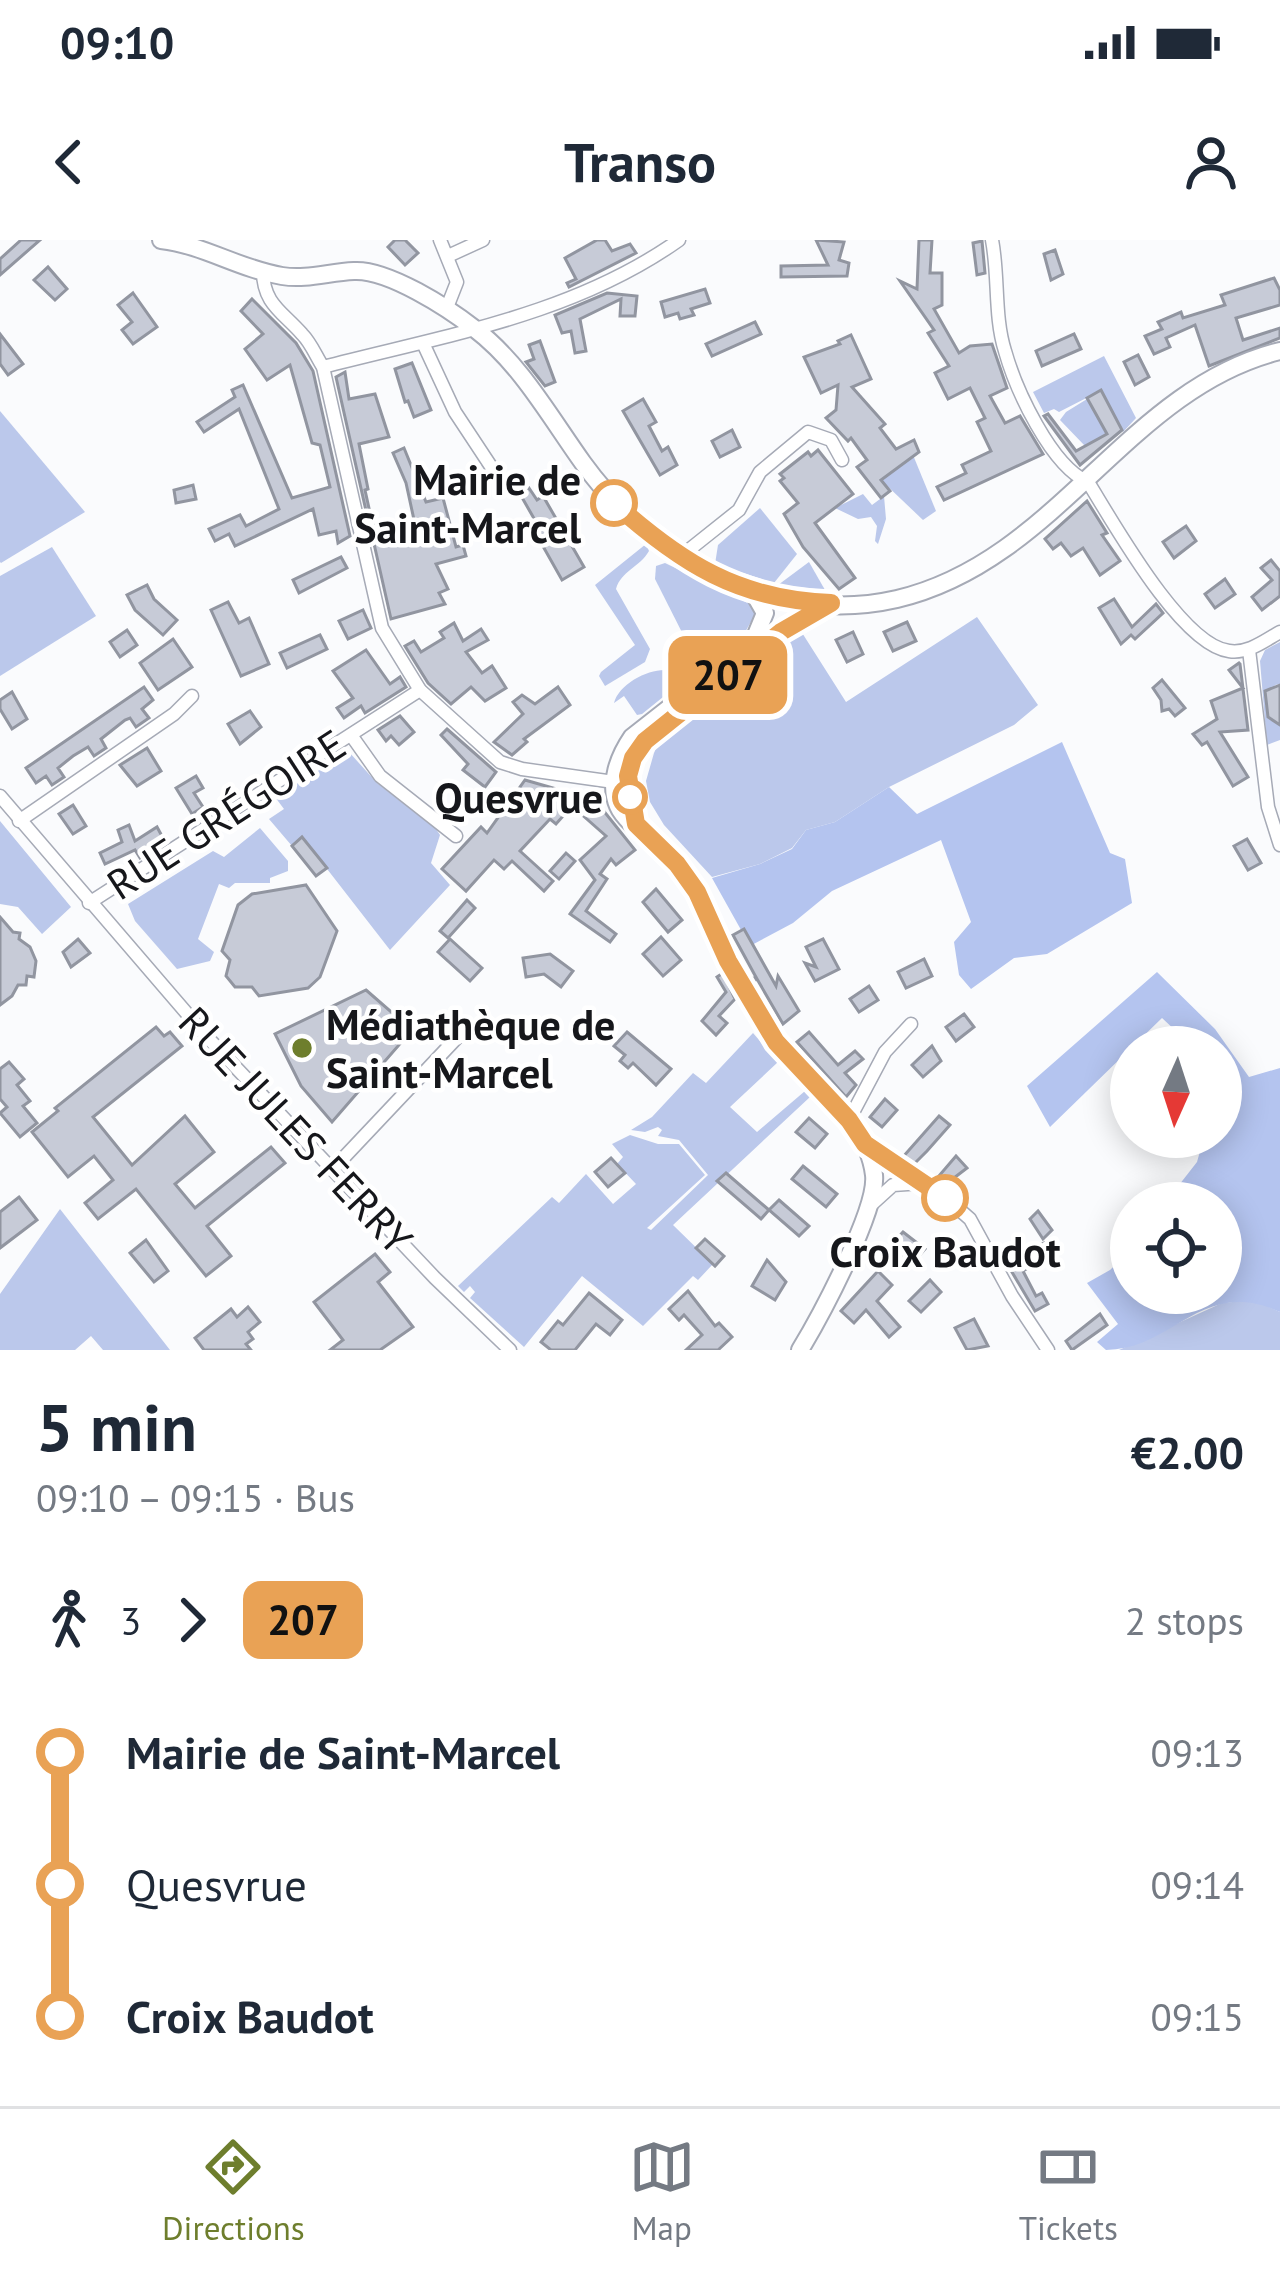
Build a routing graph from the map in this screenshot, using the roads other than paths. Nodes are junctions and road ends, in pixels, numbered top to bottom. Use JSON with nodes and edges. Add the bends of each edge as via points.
{"nodes":[{"id":1,"x":440,"y":240,"type":"edge"},
{"id":2,"x":483,"y":240,"type":"edge"},
{"id":3,"x":679,"y":240,"type":"edge"},
{"id":4,"x":992,"y":240,"type":"edge"},
{"id":5,"x":173,"y":241,"type":"edge"},
{"id":6,"x":448,"y":256,"type":"junction"},
{"id":7,"x":263,"y":272,"type":"junction"},
{"id":8,"x":446,"y":310,"type":"junction"},
{"id":9,"x":478,"y":331,"type":"junction"},
{"id":10,"x":423,"y":343,"type":"junction"},
{"id":11,"x":1280,"y":351,"type":"edge"},
{"id":12,"x":322,"y":367,"type":"junction"},
{"id":13,"x":842,"y":460,"type":"dead end"},
{"id":14,"x":492,"y":468,"type":"dead end"},
{"id":15,"x":1088,"y":482,"type":"junction"},
{"id":16,"x":680,"y":557,"type":"junction"},
{"id":17,"x":752,"y":591,"type":"junction"},
{"id":18,"x":786,"y":602,"type":"junction"},
{"id":19,"x":831,"y":603,"type":"junction"},
{"id":20,"x":781,"y":632,"type":"junction"},
{"id":21,"x":1280,"y":632,"type":"edge"},
{"id":22,"x":1249,"y":650,"type":"junction"},
{"id":23,"x":420,"y":690,"type":"junction"},
{"id":24,"x":192,"y":696,"type":"dead end"},
{"id":25,"x":351,"y":735,"type":"junction"},
{"id":26,"x":622,"y":783,"type":"junction"},
{"id":27,"x":0,"y":796,"type":"edge"},
{"id":28,"x":19,"y":821,"type":"junction"},
{"id":29,"x":457,"y":836,"type":"dead end"},
{"id":30,"x":1280,"y":845,"type":"edge"},
{"id":31,"x":89,"y":903,"type":"junction"},
{"id":32,"x":911,"y":1024,"type":"dead end"},
{"id":33,"x":468,"y":1026,"type":"dead end"},
{"id":34,"x":849,"y":1120,"type":"junction"},
{"id":35,"x":865,"y":1144,"type":"junction"},
{"id":36,"x":333,"y":1169,"type":"junction"},
{"id":37,"x":929,"y":1184,"type":"junction"},
{"id":38,"x":871,"y":1205,"type":"junction"},
{"id":39,"x":510,"y":1350,"type":"edge"},
{"id":40,"x":800,"y":1350,"type":"edge"},
{"id":41,"x":1048,"y":1350,"type":"edge"}],
"edges":[{"from":1,"to":6,"type":"street"},
{"from":2,"to":6,"type":"street"},
{"from":3,"to":9,"type":"street","via":[[610,283]]},
{"from":4,"to":15,"type":"street","via":[[1004,350],[1051,448]]},
{"from":5,"to":7,"type":"street"},
{"from":6,"to":8,"type":"street","via":[[458,282]]},
{"from":7,"to":8,"type":"street","via":[[320,278],[359,270]]},
{"from":7,"to":12,"type":"street","via":[[265,295]]},
{"from":8,"to":9,"type":"street"},
{"from":9,"to":10,"type":"street"},
{"from":9,"to":16,"type":"street","via":[[538,396],[614,503]]},
{"from":10,"to":12,"type":"street"},
{"from":10,"to":14,"type":"street"},
{"from":11,"to":15,"type":"street","via":[[1215,373]]},
{"from":12,"to":23,"type":"street","via":[[382,628]]},
{"from":13,"to":16,"type":"street","via":[[831,440],[808,432],[760,472],[740,510]]},
{"from":15,"to":19,"type":"street","via":[[953,580],[894,600]]},
{"from":15,"to":22,"type":"street","via":[[1189,626],[1212,646]]},
{"from":16,"to":17,"type":"street"},
{"from":17,"to":18,"type":"street"},
{"from":17,"to":26,"type":"street","via":[[765,613],[753,642],[632,737],[621,753]]},
{"from":18,"to":19,"type":"street"},
{"from":18,"to":20,"type":"street"},
{"from":19,"to":20,"type":"street"},
{"from":20,"to":26,"type":"street","via":[[645,741]]},
{"from":21,"to":22,"type":"street"},
{"from":22,"to":30,"type":"street"},
{"from":23,"to":25,"type":"street","name":"RUE GRÉGOIRE"},
{"from":23,"to":26,"type":"street","via":[[500,762]]},
{"from":24,"to":28,"type":"street"},
{"from":25,"to":29,"type":"street","via":[[380,776]]},
{"from":25,"to":31,"type":"street","name":"RUE GRÉGOIRE"},
{"from":26,"to":34,"type":"street","via":[[636,824],[697,892],[776,1042]]},
{"from":27,"to":28,"type":"street","name":"RUE GRÉGOIRE"},
{"from":28,"to":31,"type":"street","name":"RUE GRÉGOIRE"},
{"from":31,"to":36,"type":"street","name":"RUE JULES FERRY"},
{"from":32,"to":34,"type":"street","via":[[885,1052]]},
{"from":33,"to":36,"type":"street"},
{"from":34,"to":35,"type":"street"},
{"from":35,"to":37,"type":"street"},
{"from":35,"to":38,"type":"street","via":[[875,1176]]},
{"from":36,"to":39,"type":"street","name":"RUE JULES FERRY"},
{"from":37,"to":38,"type":"street","via":[[893,1185]]},
{"from":37,"to":41,"type":"street","via":[[970,1219]]},
{"from":38,"to":40,"type":"street"}]}
